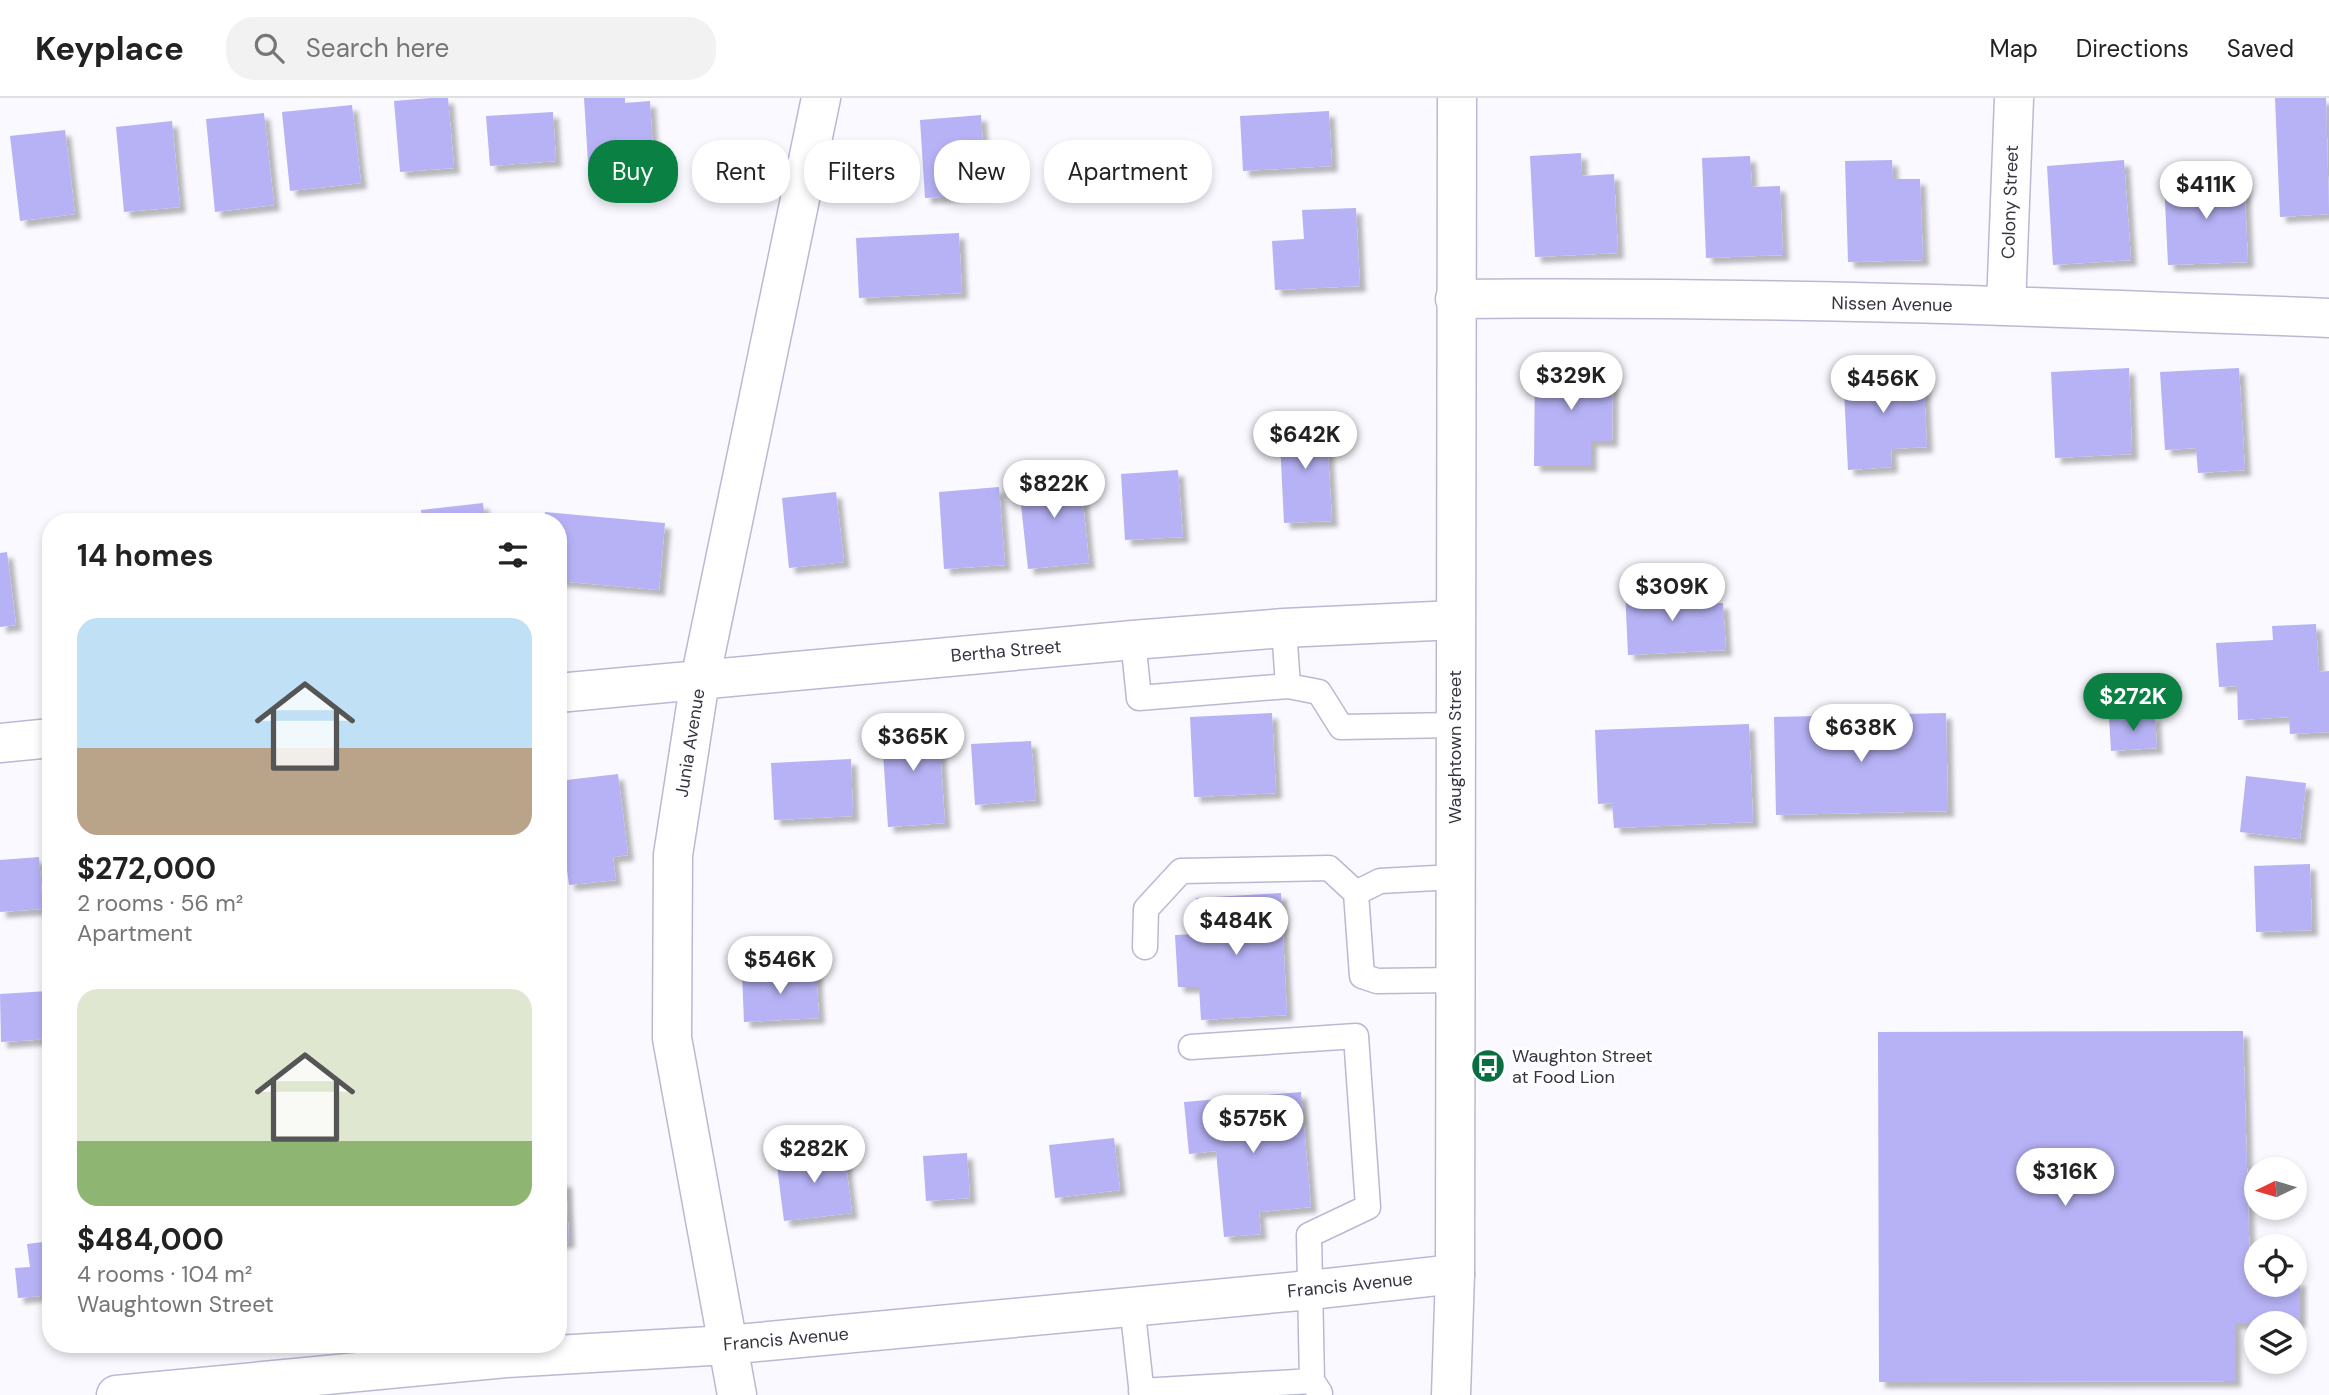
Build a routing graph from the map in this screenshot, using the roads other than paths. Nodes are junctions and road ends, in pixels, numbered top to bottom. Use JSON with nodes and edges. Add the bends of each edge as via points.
{"nodes":[{"id":1,"x":821,"y":98,"type":"edge"},
{"id":2,"x":1457,"y":98,"type":"edge"},
{"id":3,"x":2014,"y":98,"type":"edge"},
{"id":4,"x":1455,"y":299,"type":"junction"},
{"id":5,"x":2006,"y":306,"type":"junction"},
{"id":6,"x":2329,"y":318,"type":"edge"},
{"id":7,"x":1455,"y":620,"type":"junction"},
{"id":8,"x":1284,"y":628,"type":"junction"},
{"id":9,"x":1133,"y":640,"type":"junction"},
{"id":10,"x":700,"y":680,"type":"junction"},
{"id":11,"x":1287,"y":686,"type":"junction"},
{"id":12,"x":567,"y":692,"type":"edge"},
{"id":13,"x":1456,"y":725,"type":"junction"},
{"id":14,"x":42,"y":739,"type":"edge"},
{"id":15,"x":0,"y":743,"type":"edge"},
{"id":16,"x":1454,"y":877,"type":"junction"},
{"id":17,"x":1356,"y":893,"type":"junction"},
{"id":18,"x":1145,"y":947,"type":"dead end"},
{"id":19,"x":1454,"y":980,"type":"junction"},
{"id":20,"x":1191,"y":1047,"type":"dead end"},
{"id":21,"x":1455,"y":1274,"type":"junction"},
{"id":22,"x":1310,"y":1290,"type":"junction"},
{"id":23,"x":1132,"y":1305,"type":"junction"},
{"id":24,"x":727,"y":1345,"type":"junction"},
{"id":25,"x":1316,"y":1388,"type":"edge"},
{"id":26,"x":1141,"y":1393,"type":"edge"},
{"id":27,"x":116,"y":1395,"type":"edge"},
{"id":28,"x":737,"y":1395,"type":"edge"},
{"id":29,"x":1451,"y":1395,"type":"edge"}],
"edges":[{"from":1,"to":10,"type":"street","name":"Junia Avenue"},
{"from":2,"to":4,"type":"street","name":"Waughtown Street"},
{"from":3,"to":5,"type":"street","name":"Colony Street"},
{"from":4,"to":5,"type":"street","name":"Nissen Avenue"},
{"from":4,"to":7,"type":"street","name":"Waughtown Street"},
{"from":5,"to":6,"type":"street","name":"Nissen Avenue"},
{"from":7,"to":8,"type":"street","name":"Bertha Street"},
{"from":7,"to":13,"type":"street","name":"Waughtown Street"},
{"from":8,"to":9,"type":"street","name":"Bertha Street"},
{"from":8,"to":11,"type":"lane"},
{"from":9,"to":10,"type":"street","name":"Bertha Street"},
{"from":9,"to":11,"type":"lane","via":[[1139,698]]},
{"from":10,"to":12,"type":"street","name":"Bertha Street"},
{"from":10,"to":24,"type":"street","name":"Junia Avenue","via":[[673,855],[672,1038]]},
{"from":11,"to":13,"type":"lane","via":[[1319,692],[1340,727]]},
{"from":13,"to":16,"type":"street","name":"Waughtown Street"},
{"from":14,"to":15,"type":"street"},
{"from":16,"to":17,"type":"lane","via":[[1380,881]]},
{"from":16,"to":19,"type":"street","name":"Waughtown Street"},
{"from":17,"to":18,"type":"lane","via":[[1329,868],[1181,871],[1146,909]]},
{"from":17,"to":19,"type":"lane","via":[[1362,976],[1377,981]]},
{"from":19,"to":21,"type":"street","name":"Waughtown Street"},
{"from":20,"to":22,"type":"lane","via":[[1356,1036],[1368,1207],[1309,1235]]},
{"from":21,"to":22,"type":"street","name":"Francis Avenue"},
{"from":21,"to":29,"type":"street","name":"Waughtown Street"},
{"from":22,"to":23,"type":"street","name":"Francis Avenue"},
{"from":22,"to":25,"type":"lane"},
{"from":23,"to":24,"type":"street","name":"Francis Avenue"},
{"from":23,"to":26,"type":"lane"},
{"from":24,"to":27,"type":"street","name":"Francis Avenue","via":[[506,1357]]},
{"from":24,"to":28,"type":"street","name":"Junia Avenue"},
{"from":25,"to":26,"type":"lane"}]}
